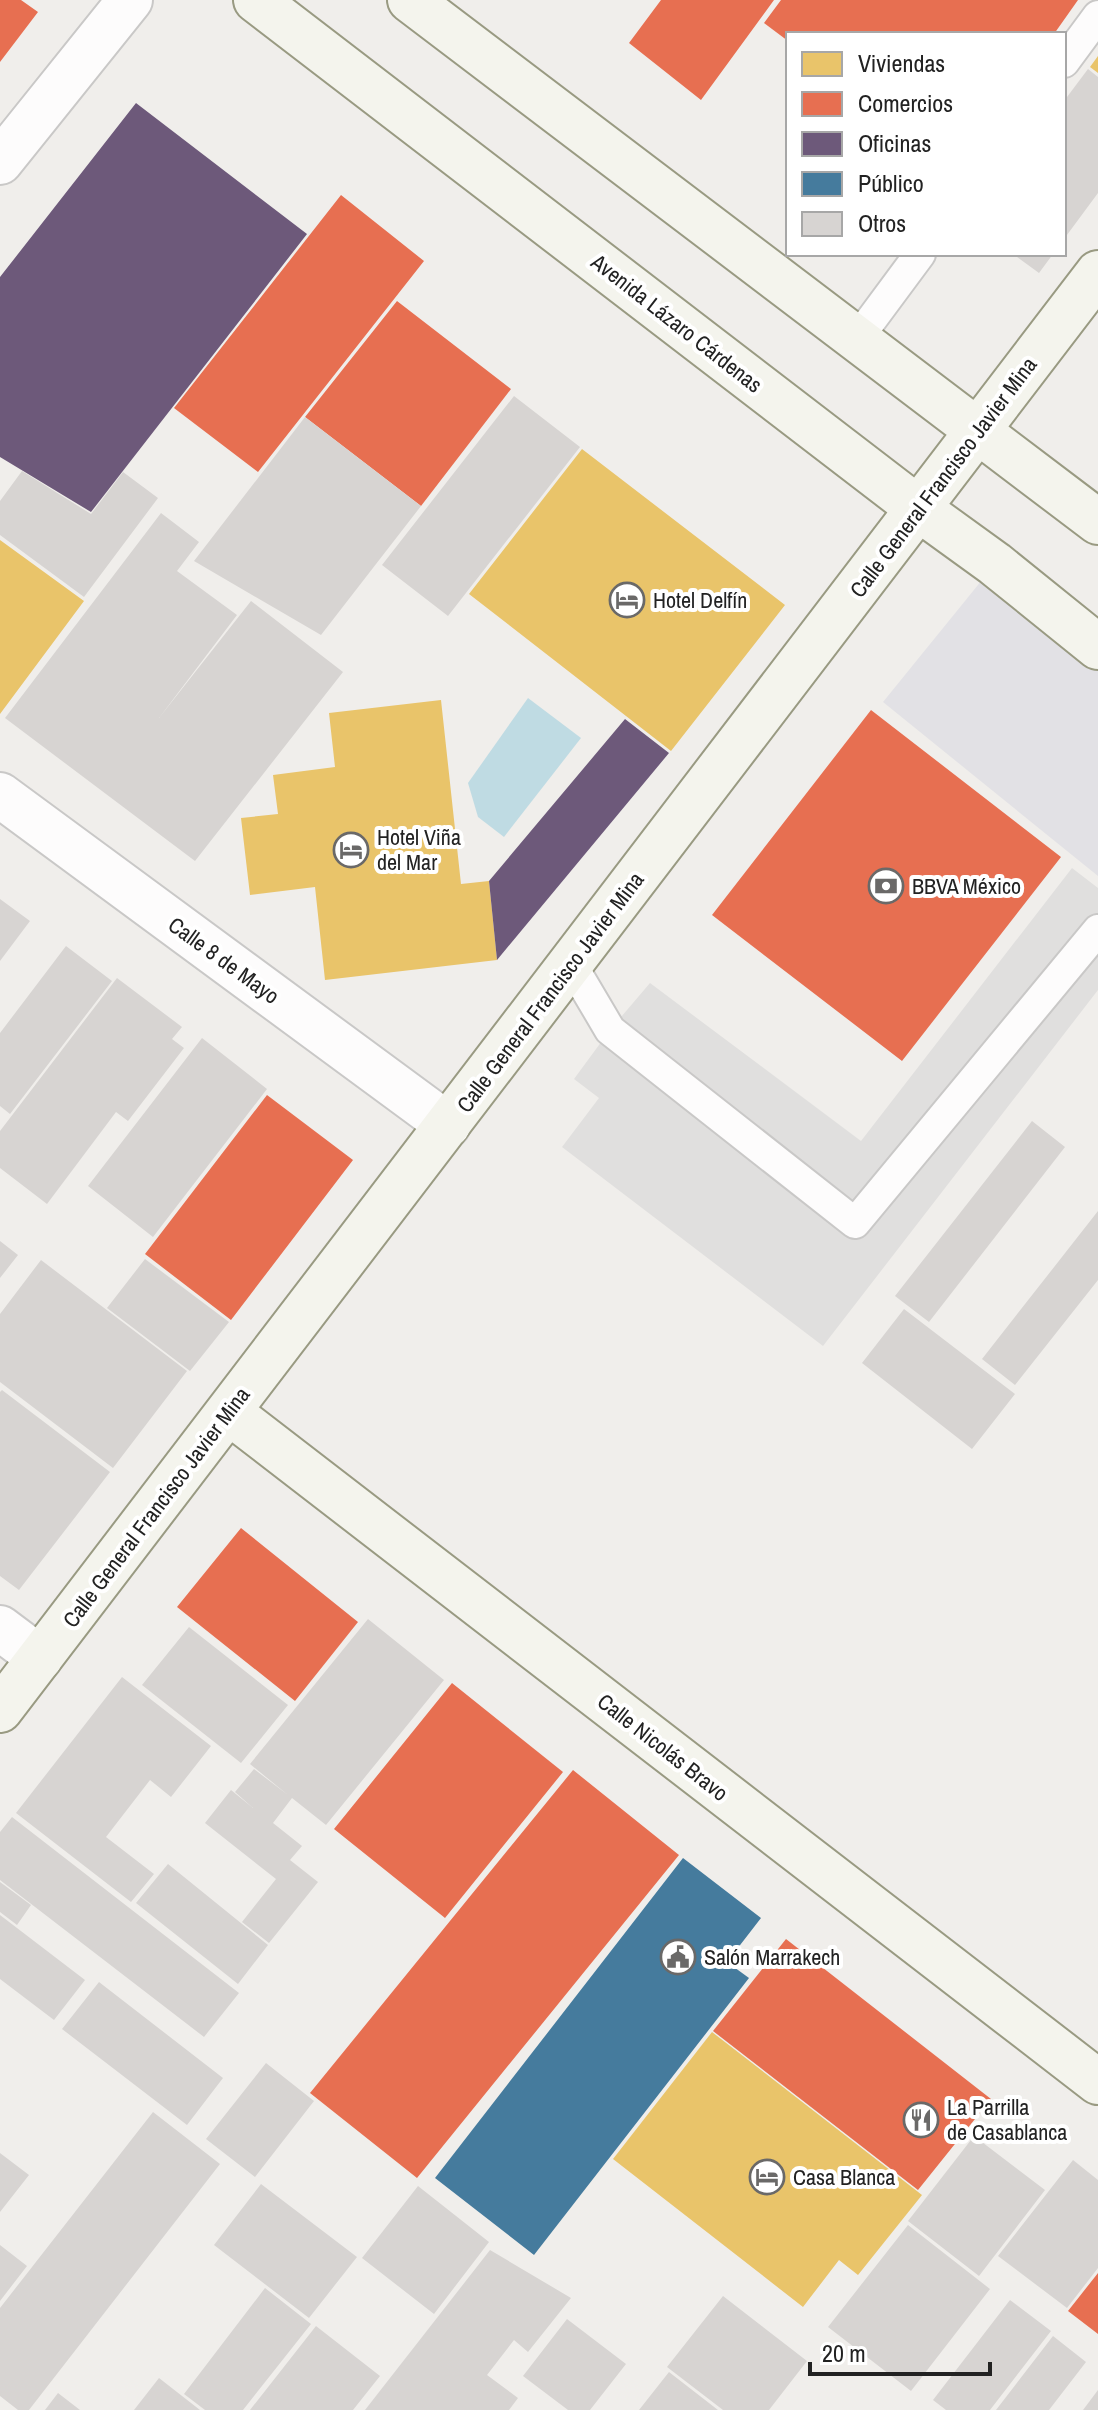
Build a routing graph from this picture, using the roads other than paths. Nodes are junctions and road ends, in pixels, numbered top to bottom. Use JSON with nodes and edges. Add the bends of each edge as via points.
{"nodes":[{"id":1,"x":130,"y":0,"type":"edge"},
{"id":2,"x":256,"y":0,"type":"edge"},
{"id":3,"x":410,"y":0,"type":"edge"},
{"id":4,"x":1098,"y":16,"type":"edge"},
{"id":5,"x":1066,"y":59,"type":"edge"},
{"id":6,"x":0,"y":162,"type":"edge"},
{"id":7,"x":919,"y":256,"type":"edge"},
{"id":8,"x":1098,"y":273,"type":"edge"},
{"id":9,"x":857,"y":339,"type":"junction"},
{"id":10,"x":978,"y":431,"type":"junction"},
{"id":11,"x":919,"y":509,"type":"junction"},
{"id":12,"x":1098,"y":522,"type":"edge"},
{"id":13,"x":1098,"y":647,"type":"edge"},
{"id":14,"x":0,"y":795,"type":"edge"},
{"id":15,"x":1098,"y":930,"type":"edge"},
{"id":16,"x":571,"y":964,"type":"junction"},
{"id":17,"x":448,"y":1125,"type":"junction"},
{"id":18,"x":229,"y":1412,"type":"junction"},
{"id":19,"x":0,"y":1628,"type":"edge"},
{"id":20,"x":40,"y":1658,"type":"junction"},
{"id":21,"x":0,"y":1710,"type":"edge"},
{"id":22,"x":1098,"y":2082,"type":"edge"}],
"edges":[{"from":1,"to":6,"type":"street"},
{"from":2,"to":11,"type":"street","name":"Avenida Lázaro Cárdenas"},
{"from":3,"to":9,"type":"street"},
{"from":4,"to":5,"type":"lane"},
{"from":7,"to":9,"type":"lane"},
{"from":8,"to":10,"type":"street","name":"Calle General Francisco Javier Mina"},
{"from":9,"to":10,"type":"street"},
{"from":10,"to":11,"type":"street","name":"Calle General Francisco Javier Mina"},
{"from":10,"to":12,"type":"street"},
{"from":11,"to":13,"type":"street","name":"Avenida Lázaro Cárdenas"},
{"from":11,"to":16,"type":"street","name":"Calle General Francisco Javier Mina"},
{"from":14,"to":17,"type":"street","name":"Calle 8 de Mayo"},
{"from":15,"to":16,"type":"lane","via":[[855,1223],[610,1030]]},
{"from":16,"to":17,"type":"street","name":"Calle General Francisco Javier Mina"},
{"from":17,"to":18,"type":"street","name":"Calle General Francisco Javier Mina"},
{"from":18,"to":20,"type":"street","name":"Calle General Francisco Javier Mina"},
{"from":18,"to":22,"type":"street","name":"Calle Nicolás Bravo"},
{"from":19,"to":20,"type":"street"},
{"from":20,"to":21,"type":"street","name":"Calle General Francisco Javier Mina"}]}
